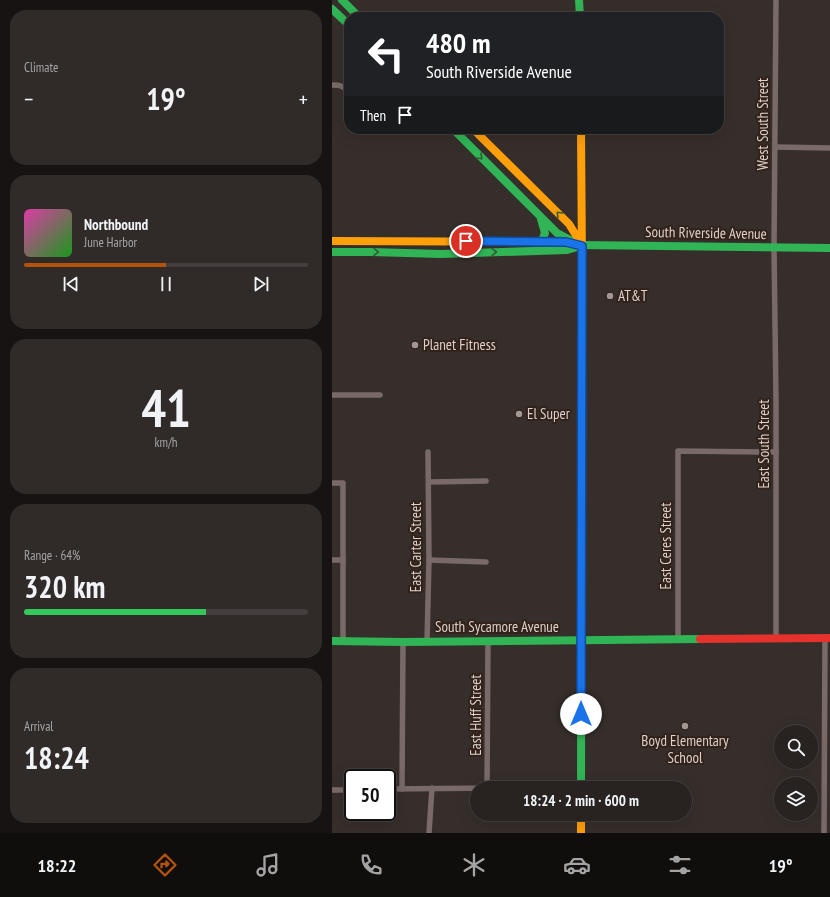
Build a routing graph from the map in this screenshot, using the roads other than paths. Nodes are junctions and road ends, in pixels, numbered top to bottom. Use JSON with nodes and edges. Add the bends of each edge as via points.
{"nodes":[{"id":1,"x":342,"y":0,"type":"edge"},
{"id":2,"x":579,"y":0,"type":"edge"},
{"id":3,"x":776,"y":0,"type":"edge"},
{"id":4,"x":332,"y":9,"type":"edge"},
{"id":5,"x":354,"y":12,"type":"edge"},
{"id":6,"x":580,"y":12,"type":"edge"},
{"id":7,"x":344,"y":21,"type":"edge"},
{"id":8,"x":332,"y":85,"type":"edge"},
{"id":9,"x":344,"y":88,"type":"edge"},
{"id":10,"x":458,"y":134,"type":"edge"},
{"id":11,"x":478,"y":134,"type":"edge"},
{"id":12,"x":581,"y":134,"type":"edge"},
{"id":13,"x":775,"y":147,"type":"junction"},
{"id":14,"x":830,"y":148,"type":"edge"},
{"id":15,"x":540,"y":216,"type":"junction"},
{"id":16,"x":332,"y":241,"type":"edge"},
{"id":17,"x":542,"y":241,"type":"junction"},
{"id":18,"x":582,"y":246,"type":"junction"},
{"id":19,"x":774,"y":248,"type":"junction"},
{"id":20,"x":830,"y":248,"type":"edge"},
{"id":21,"x":332,"y":252,"type":"edge"},
{"id":22,"x":332,"y":395,"type":"edge"},
{"id":23,"x":380,"y":395,"type":"dead end"},
{"id":24,"x":428,"y":452,"type":"dead end"},
{"id":25,"x":776,"y":452,"type":"junction"},
{"id":26,"x":486,"y":481,"type":"dead end"},
{"id":27,"x":428,"y":482,"type":"junction"},
{"id":28,"x":332,"y":483,"type":"edge"},
{"id":29,"x":332,"y":560,"type":"edge"},
{"id":30,"x":343,"y":560,"type":"junction"},
{"id":31,"x":429,"y":560,"type":"junction"},
{"id":32,"x":486,"y":562,"type":"dead end"},
{"id":33,"x":828,"y":638,"type":"edge"},
{"id":34,"x":776,"y":639,"type":"junction"},
{"id":35,"x":581,"y":640,"type":"junction"},
{"id":36,"x":678,"y":640,"type":"junction"},
{"id":37,"x":332,"y":641,"type":"edge"},
{"id":38,"x":343,"y":641,"type":"junction"},
{"id":39,"x":488,"y":641,"type":"junction"},
{"id":40,"x":403,"y":642,"type":"junction"},
{"id":41,"x":427,"y":642,"type":"junction"},
{"id":42,"x":487,"y":781,"type":"edge"},
{"id":43,"x":581,"y":781,"type":"edge"},
{"id":44,"x":432,"y":788,"type":"junction"},
{"id":45,"x":470,"y":788,"type":"edge"},
{"id":46,"x":396,"y":789,"type":"edge"},
{"id":47,"x":402,"y":789,"type":"junction"},
{"id":48,"x":332,"y":790,"type":"edge"},
{"id":49,"x":344,"y":790,"type":"edge"},
{"id":50,"x":581,"y":821,"type":"edge"},
{"id":51,"x":429,"y":833,"type":"edge"},
{"id":52,"x":581,"y":833,"type":"edge"},
{"id":53,"x":824,"y":833,"type":"edge"}],
"edges":[{"from":1,"to":5,"type":"main road"},
{"from":2,"to":6,"type":"main road"},
{"from":3,"to":13,"type":"street","name":"West South Street"},
{"from":4,"to":7,"type":"main road"},
{"from":8,"to":9,"type":"street"},
{"from":10,"to":15,"type":"main road","one_way":true},
{"from":18,"to":11,"type":"main road","one_way":true,"via":[[569,224]]},
{"from":12,"to":18,"type":"main road"},
{"from":13,"to":14,"type":"street"},
{"from":13,"to":19,"type":"street","name":"West South Street"},
{"from":15,"to":17,"type":"main road","via":[[545,233]]},
{"from":15,"to":18,"type":"main road","via":[[557,233]]},
{"from":16,"to":17,"type":"main road","name":"South Riverside Avenue"},
{"from":17,"to":18,"type":"main road","name":"South Riverside Avenue"},
{"from":18,"to":19,"type":"main road","name":"South Riverside Avenue"},
{"from":21,"to":18,"type":"main road","name":"South Riverside Avenue","one_way":true,"via":[[441,254],[567,250]]},
{"from":18,"to":35,"type":"main road"},
{"from":19,"to":20,"type":"main road","name":"South Riverside Avenue"},
{"from":19,"to":25,"type":"street","name":"East South Street"},
{"from":22,"to":23,"type":"street"},
{"from":24,"to":27,"type":"street","name":"East Carter Street"},
{"from":25,"to":34,"type":"street","name":"East South Street"},
{"from":25,"to":36,"type":"street","name":"East Ceres Street","via":[[678,452]]},
{"from":26,"to":27,"type":"street"},
{"from":27,"to":31,"type":"street","name":"East Carter Street"},
{"from":28,"to":30,"type":"street","via":[[343,483]]},
{"from":29,"to":30,"type":"street"},
{"from":30,"to":38,"type":"street"},
{"from":31,"to":32,"type":"street"},
{"from":31,"to":41,"type":"street","name":"East Carter Street"},
{"from":33,"to":34,"type":"main road","name":"South Sycamore Avenue"},
{"from":33,"to":53,"type":"street"},
{"from":34,"to":36,"type":"main road","name":"South Sycamore Avenue"},
{"from":35,"to":36,"type":"main road","name":"South Sycamore Avenue"},
{"from":35,"to":39,"type":"main road","name":"South Sycamore Avenue"},
{"from":35,"to":43,"type":"main road"},
{"from":37,"to":38,"type":"main road","name":"South Sycamore Avenue"},
{"from":38,"to":40,"type":"main road","name":"South Sycamore Avenue"},
{"from":39,"to":41,"type":"main road","name":"South Sycamore Avenue"},
{"from":39,"to":42,"type":"street","name":"East Huff Street"},
{"from":40,"to":41,"type":"main road","name":"South Sycamore Avenue"},
{"from":40,"to":47,"type":"street"},
{"from":44,"to":45,"type":"street"},
{"from":44,"to":47,"type":"street"},
{"from":44,"to":51,"type":"street"},
{"from":46,"to":47,"type":"street"},
{"from":48,"to":49,"type":"street"},
{"from":50,"to":52,"type":"main road"}]}
